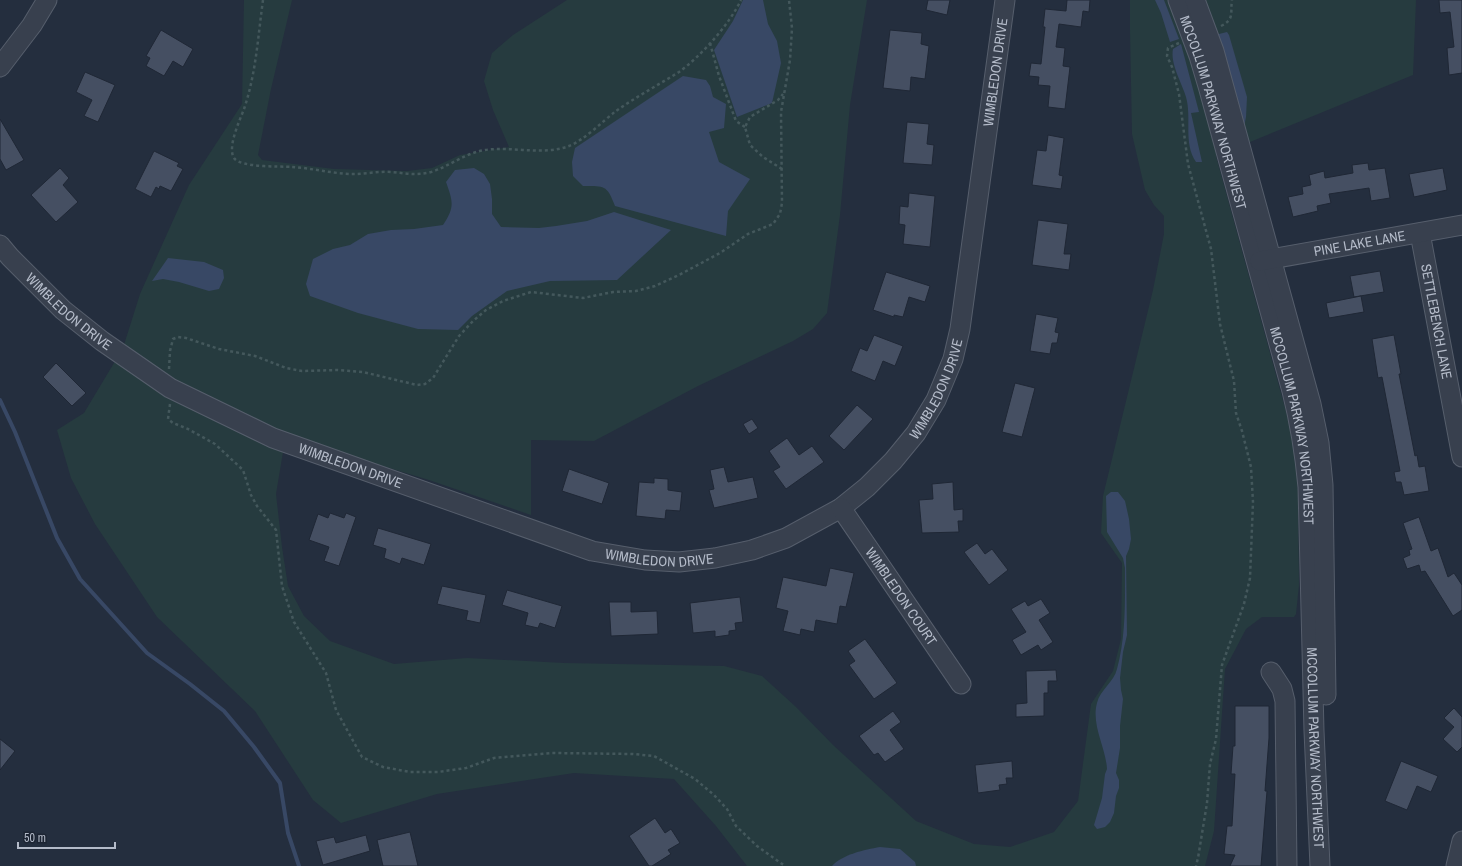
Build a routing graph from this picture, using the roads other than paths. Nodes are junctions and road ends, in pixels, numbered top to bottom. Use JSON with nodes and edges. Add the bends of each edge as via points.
{"nodes":[{"id":1,"x":47,"y":0,"type":"edge"},
{"id":2,"x":1005,"y":0,"type":"edge"},
{"id":3,"x":1178,"y":0,"type":"edge"},
{"id":4,"x":1195,"y":0,"type":"edge"},
{"id":5,"x":1200,"y":35,"type":"junction"},
{"id":6,"x":0,"y":67,"type":"edge"},
{"id":7,"x":1462,"y":225,"type":"edge"},
{"id":8,"x":1420,"y":233,"type":"junction"},
{"id":9,"x":0,"y":245,"type":"edge"},
{"id":10,"x":1264,"y":260,"type":"junction"},
{"id":11,"x":1462,"y":457,"type":"edge"},
{"id":12,"x":841,"y":508,"type":"junction"},
{"id":13,"x":1270,"y":672,"type":"dead end"},
{"id":14,"x":961,"y":684,"type":"dead end"},
{"id":15,"x":1462,"y":841,"type":"edge"},
{"id":16,"x":1287,"y":866,"type":"edge"},
{"id":17,"x":1320,"y":866,"type":"edge"},
{"id":18,"x":1331,"y":866,"type":"edge"},
{"id":19,"x":1456,"y":866,"type":"edge"}],
"edges":[{"from":1,"to":6,"type":"street","via":[[32,26]]},
{"from":2,"to":12,"type":"street","name":"WIMBLEDON DRIVE","via":[[960,329],[953,359],[936,400],[916,432],[893,461]]},
{"from":3,"to":5,"type":"street","name":"MCCOLLUM PARKWAY NORTHWEST"},
{"from":4,"to":5,"type":"street","name":"MCCOLLUM PARKWAY NORTHWEST"},
{"from":5,"to":10,"type":"street","name":"MCCOLLUM PARKWAY NORTHWEST","via":[[1208,86]]},
{"from":7,"to":8,"type":"street","name":"PINE LAKE LANE"},
{"from":8,"to":10,"type":"street","name":"PINE LAKE LANE"},
{"from":8,"to":11,"type":"street","name":"SETTLEBENCH LANE"},
{"from":9,"to":12,"type":"street","name":"WIMBLEDON DRIVE","via":[[63,310],[102,342],[170,388],[273,438],[592,551],[679,562],[715,558],[752,550],[786,538]]},
{"from":10,"to":17,"type":"street","name":"MCCOLLUM PARKWAY NORTHWEST","via":[[1306,457]]},
{"from":10,"to":18,"type":"street","name":"MCCOLLUM PARKWAY NORTHWEST","via":[[1313,410],[1320,457],[1323,485],[1327,771]]},
{"from":12,"to":14,"type":"street","name":"WIMBLEDON COURT"},
{"from":13,"to":16,"type":"street","via":[[1282,689],[1285,701]]},
{"from":15,"to":19,"type":"street"}]}
